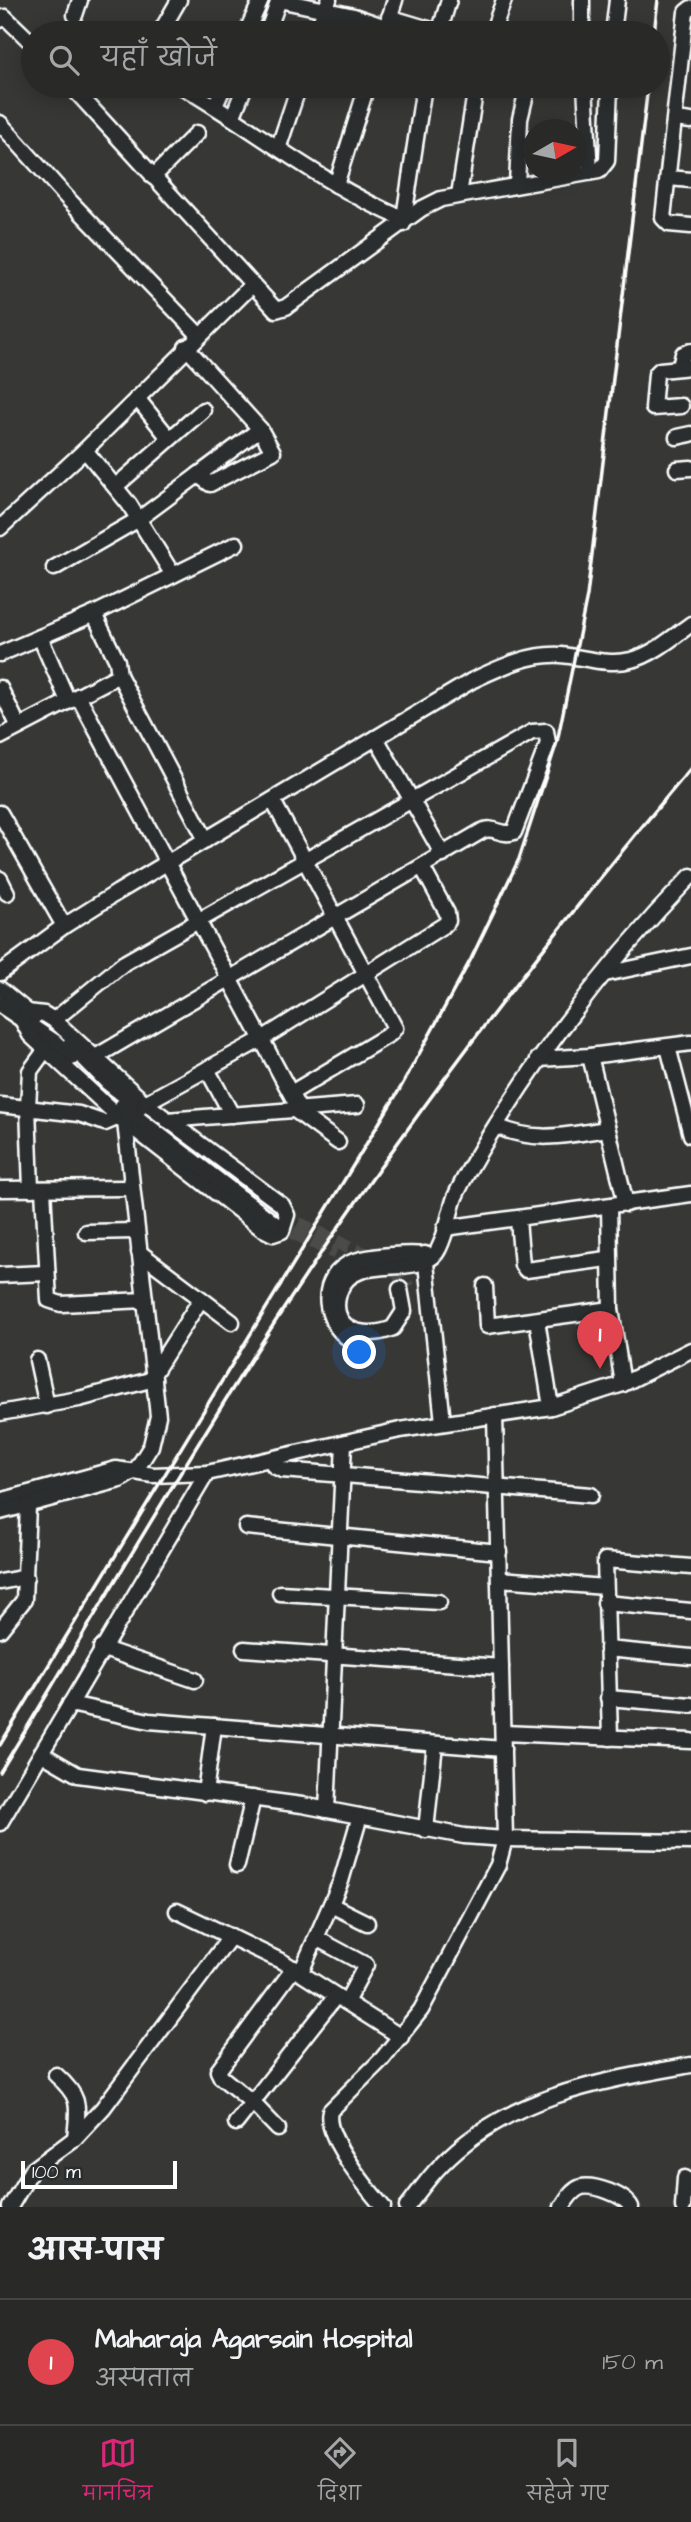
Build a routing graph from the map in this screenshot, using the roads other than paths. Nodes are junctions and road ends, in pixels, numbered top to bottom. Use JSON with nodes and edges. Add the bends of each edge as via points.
{"nodes":[{"id":1,"x":80,"y":0,"type":"edge"},
{"id":2,"x":179,"y":0,"type":"edge"},
{"id":3,"x":261,"y":0,"type":"edge"},
{"id":4,"x":279,"y":0,"type":"edge"},
{"id":5,"x":395,"y":0,"type":"edge"},
{"id":6,"x":449,"y":0,"type":"edge"},
{"id":7,"x":504,"y":0,"type":"edge"},
{"id":8,"x":582,"y":0,"type":"edge"},
{"id":9,"x":617,"y":0,"type":"edge"},
{"id":10,"x":326,"y":5,"type":"edge"},
{"id":11,"x":691,"y":8,"type":"edge"},
{"id":12,"x":75,"y":15,"type":"dead end"},
{"id":13,"x":0,"y":20,"type":"edge"},
{"id":14,"x":167,"y":21,"type":"edge"},
{"id":15,"x":251,"y":21,"type":"edge"},
{"id":16,"x":271,"y":21,"type":"edge"},
{"id":17,"x":372,"y":21,"type":"edge"},
{"id":18,"x":389,"y":21,"type":"edge"},
{"id":19,"x":443,"y":21,"type":"edge"},
{"id":20,"x":496,"y":21,"type":"edge"},
{"id":21,"x":582,"y":21,"type":"edge"},
{"id":22,"x":614,"y":21,"type":"edge"},
{"id":23,"x":21,"y":31,"type":"edge"},
{"id":24,"x":686,"y":64,"type":"edge"},
{"id":25,"x":82,"y":98,"type":"edge"},
{"id":26,"x":201,"y":98,"type":"edge"},
{"id":27,"x":219,"y":98,"type":"edge"},
{"id":28,"x":240,"y":98,"type":"edge"},
{"id":29,"x":295,"y":98,"type":"edge"},
{"id":30,"x":364,"y":98,"type":"edge"},
{"id":31,"x":422,"y":98,"type":"edge"},
{"id":32,"x":474,"y":98,"type":"edge"},
{"id":33,"x":525,"y":98,"type":"edge"},
{"id":34,"x":586,"y":98,"type":"edge"},
{"id":35,"x":610,"y":98,"type":"edge"},
{"id":36,"x":215,"y":106,"type":"junction"},
{"id":37,"x":233,"y":116,"type":"junction"},
{"id":38,"x":675,"y":120,"type":"junction"},
{"id":39,"x":691,"y":121,"type":"edge"},
{"id":40,"x":0,"y":123,"type":"edge"},
{"id":41,"x":197,"y":133,"type":"dead end"},
{"id":42,"x":279,"y":146,"type":"junction"},
{"id":43,"x":590,"y":172,"type":"junction"},
{"id":44,"x":153,"y":177,"type":"junction"},
{"id":45,"x":669,"y":178,"type":"junction"},
{"id":46,"x":691,"y":180,"type":"edge"},
{"id":47,"x":336,"y":185,"type":"junction"},
{"id":48,"x":517,"y":185,"type":"junction"},
{"id":49,"x":459,"y":195,"type":"junction"},
{"id":50,"x":403,"y":221,"type":"junction"},
{"id":51,"x":691,"y":226,"type":"edge"},
{"id":52,"x":251,"y":286,"type":"junction"},
{"id":53,"x":199,"y":335,"type":"junction"},
{"id":54,"x":186,"y":347,"type":"junction"},
{"id":55,"x":691,"y":352,"type":"edge"},
{"id":56,"x":686,"y":367,"type":"edge"},
{"id":57,"x":137,"y":398,"type":"junction"},
{"id":58,"x":681,"y":406,"type":"dead end"},
{"id":59,"x":203,"y":410,"type":"dead end"},
{"id":60,"x":260,"y":429,"type":"junction"},
{"id":61,"x":169,"y":438,"type":"junction"},
{"id":62,"x":85,"y":450,"type":"junction"},
{"id":63,"x":198,"y":475,"type":"junction"},
{"id":64,"x":116,"y":486,"type":"junction"},
{"id":65,"x":139,"y":519,"type":"junction"},
{"id":66,"x":0,"y":528,"type":"edge"},
{"id":67,"x":236,"y":544,"type":"dead end"},
{"id":68,"x":54,"y":568,"type":"dead end"},
{"id":69,"x":173,"y":575,"type":"junction"},
{"id":70,"x":94,"y":614,"type":"junction"},
{"id":71,"x":691,"y":624,"type":"edge"},
{"id":72,"x":40,"y":637,"type":"junction"},
{"id":73,"x":0,"y":654,"type":"edge"},
{"id":74,"x":119,"y":675,"type":"junction"},
{"id":75,"x":0,"y":688,"type":"edge"},
{"id":76,"x":73,"y":698,"type":"junction"},
{"id":77,"x":19,"y":727,"type":"junction"},
{"id":78,"x":0,"y":737,"type":"edge"},
{"id":79,"x":376,"y":738,"type":"junction"},
{"id":80,"x":412,"y":800,"type":"junction"},
{"id":81,"x":273,"y":801,"type":"junction"},
{"id":82,"x":0,"y":813,"type":"edge"},
{"id":83,"x":206,"y":840,"type":"junction"},
{"id":84,"x":443,"y":855,"type":"junction"},
{"id":85,"x":306,"y":861,"type":"junction"},
{"id":86,"x":168,"y":863,"type":"junction"},
{"id":87,"x":422,"y":867,"type":"junction"},
{"id":88,"x":691,"y":876,"type":"edge"},
{"id":89,"x":0,"y":879,"type":"edge"},
{"id":90,"x":7,"y":893,"type":"dead end"},
{"id":91,"x":336,"y":916,"type":"junction"},
{"id":92,"x":199,"y":922,"type":"junction"},
{"id":93,"x":64,"y":926,"type":"junction"},
{"id":94,"x":691,"y":957,"type":"edge"},
{"id":95,"x":0,"y":973,"type":"edge"},
{"id":96,"x":366,"y":973,"type":"junction"},
{"id":97,"x":605,"y":974,"type":"junction"},
{"id":98,"x":229,"y":978,"type":"junction"},
{"id":99,"x":0,"y":989,"type":"edge"},
{"id":100,"x":0,"y":1005,"type":"edge"},
{"id":101,"x":24,"y":1016,"type":"junction"},
{"id":102,"x":54,"y":1020,"type":"junction"},
{"id":103,"x":262,"y":1039,"type":"junction"},
{"id":104,"x":691,"y":1043,"type":"edge"},
{"id":105,"x":668,"y":1047,"type":"junction"},
{"id":106,"x":46,"y":1049,"type":"junction"},
{"id":107,"x":97,"y":1056,"type":"junction"},
{"id":108,"x":590,"y":1056,"type":"junction"},
{"id":109,"x":538,"y":1059,"type":"junction"},
{"id":110,"x":207,"y":1069,"type":"junction"},
{"id":111,"x":291,"y":1093,"type":"junction"},
{"id":112,"x":145,"y":1103,"type":"junction"},
{"id":113,"x":0,"y":1105,"type":"edge"},
{"id":114,"x":357,"y":1105,"type":"dead end"},
{"id":115,"x":28,"y":1107,"type":"junction"},
{"id":116,"x":298,"y":1111,"type":"junction"},
{"id":117,"x":232,"y":1115,"type":"junction"},
{"id":118,"x":122,"y":1120,"type":"junction"},
{"id":119,"x":167,"y":1120,"type":"junction"},
{"id":120,"x":496,"y":1126,"type":"junction"},
{"id":121,"x":690,"y":1128,"type":"edge"},
{"id":122,"x":607,"y":1129,"type":"junction"},
{"id":123,"x":338,"y":1142,"type":"dead end"},
{"id":124,"x":130,"y":1188,"type":"junction"},
{"id":125,"x":0,"y":1189,"type":"edge"},
{"id":126,"x":37,"y":1189,"type":"junction"},
{"id":127,"x":691,"y":1194,"type":"edge"},
{"id":128,"x":626,"y":1204,"type":"junction"},
{"id":129,"x":609,"y":1206,"type":"junction"},
{"id":130,"x":277,"y":1219,"type":"tunnel mouth"},
{"id":131,"x":518,"y":1220,"type":"junction"},
{"id":132,"x":445,"y":1228,"type":"junction"},
{"id":133,"x":86,"y":1231,"type":"dead end"},
{"id":134,"x":136,"y":1231,"type":"junction"},
{"id":135,"x":139,"y":1252,"type":"junction"},
{"id":136,"x":428,"y":1257,"type":"junction"},
{"id":137,"x":607,"y":1259,"type":"junction"},
{"id":138,"x":46,"y":1273,"type":"junction"},
{"id":139,"x":0,"y":1275,"type":"edge"},
{"id":140,"x":485,"y":1286,"type":"dead end"},
{"id":141,"x":404,"y":1289,"type":"tunnel mouth"},
{"id":142,"x":201,"y":1299,"type":"junction"},
{"id":143,"x":145,"y":1300,"type":"junction"},
{"id":144,"x":611,"y":1310,"type":"junction"},
{"id":145,"x":537,"y":1320,"type":"junction"},
{"id":146,"x":232,"y":1322,"type":"dead end"},
{"id":147,"x":691,"y":1350,"type":"edge"},
{"id":148,"x":37,"y":1360,"type":"dead end"},
{"id":149,"x":154,"y":1376,"type":"junction"},
{"id":150,"x":623,"y":1384,"type":"junction"},
{"id":151,"x":47,"y":1406,"type":"junction"},
{"id":152,"x":551,"y":1407,"type":"junction"},
{"id":153,"x":0,"y":1412,"type":"edge"},
{"id":154,"x":495,"y":1415,"type":"junction"},
{"id":155,"x":443,"y":1422,"type":"junction"},
{"id":156,"x":344,"y":1443,"type":"junction"},
{"id":157,"x":272,"y":1461,"type":"junction"},
{"id":158,"x":136,"y":1470,"type":"junction"},
{"id":159,"x":206,"y":1473,"type":"junction"},
{"id":160,"x":343,"y":1475,"type":"junction"},
{"id":161,"x":497,"y":1488,"type":"junction"},
{"id":162,"x":592,"y":1495,"type":"dead end"},
{"id":163,"x":0,"y":1501,"type":"edge"},
{"id":164,"x":28,"y":1506,"type":"junction"},
{"id":165,"x":0,"y":1512,"type":"edge"},
{"id":166,"x":246,"y":1527,"type":"dead end"},
{"id":167,"x":340,"y":1536,"type":"junction"},
{"id":168,"x":499,"y":1552,"type":"junction"},
{"id":169,"x":691,"y":1567,"type":"edge"},
{"id":170,"x":26,"y":1577,"type":"junction"},
{"id":171,"x":499,"y":1579,"type":"junction"},
{"id":172,"x":0,"y":1582,"type":"edge"},
{"id":173,"x":605,"y":1587,"type":"junction"},
{"id":174,"x":279,"y":1593,"type":"dead end"},
{"id":175,"x":337,"y":1596,"type":"junction"},
{"id":176,"x":439,"y":1602,"type":"dead end"},
{"id":177,"x":605,"y":1603,"type":"junction"},
{"id":178,"x":691,"y":1611,"type":"edge"},
{"id":179,"x":0,"y":1630,"type":"edge"},
{"id":180,"x":102,"y":1648,"type":"junction"},
{"id":181,"x":244,"y":1649,"type":"dead end"},
{"id":182,"x":607,"y":1649,"type":"junction"},
{"id":183,"x":334,"y":1655,"type":"junction"},
{"id":184,"x":691,"y":1657,"type":"edge"},
{"id":185,"x":501,"y":1667,"type":"junction"},
{"id":186,"x":195,"y":1680,"type":"dead end"},
{"id":187,"x":608,"y":1698,"type":"junction"},
{"id":188,"x":70,"y":1704,"type":"junction"},
{"id":189,"x":691,"y":1705,"type":"edge"},
{"id":190,"x":214,"y":1726,"type":"junction"},
{"id":191,"x":503,"y":1733,"type":"junction"},
{"id":192,"x":331,"y":1737,"type":"junction"},
{"id":193,"x":610,"y":1738,"type":"junction"},
{"id":194,"x":691,"y":1741,"type":"edge"},
{"id":195,"x":435,"y":1744,"type":"junction"},
{"id":196,"x":503,"y":1749,"type":"junction"},
{"id":197,"x":42,"y":1754,"type":"junction"},
{"id":198,"x":205,"y":1793,"type":"junction"},
{"id":199,"x":253,"y":1798,"type":"junction"},
{"id":200,"x":327,"y":1810,"type":"junction"},
{"id":201,"x":360,"y":1816,"type":"junction"},
{"id":202,"x":0,"y":1823,"type":"edge"},
{"id":203,"x":426,"y":1830,"type":"junction"},
{"id":204,"x":505,"y":1839,"type":"junction"},
{"id":205,"x":691,"y":1842,"type":"edge"},
{"id":206,"x":237,"y":1865,"type":"dead end"},
{"id":207,"x":331,"y":1906,"type":"junction"},
{"id":208,"x":177,"y":1911,"type":"dead end"},
{"id":209,"x":367,"y":1923,"type":"dead end"},
{"id":210,"x":231,"y":1936,"type":"junction"},
{"id":211,"x":316,"y":1938,"type":"junction"},
{"id":212,"x":297,"y":1970,"type":"junction"},
{"id":213,"x":341,"y":1999,"type":"junction"},
{"id":214,"x":401,"y":2037,"type":"junction"},
{"id":215,"x":691,"y":2065,"type":"edge"},
{"id":216,"x":57,"y":2075,"type":"dead end"},
{"id":217,"x":252,"y":2102,"type":"junction"},
{"id":218,"x":236,"y":2123,"type":"dead end"},
{"id":219,"x":278,"y":2129,"type":"dead end"},
{"id":220,"x":75,"y":2138,"type":"junction"},
{"id":221,"x":685,"y":2178,"type":"dead end"},
{"id":222,"x":10,"y":2207,"type":"edge"},
{"id":223,"x":383,"y":2207,"type":"edge"},
{"id":224,"x":407,"y":2207,"type":"edge"},
{"id":225,"x":562,"y":2207,"type":"edge"},
{"id":226,"x":631,"y":2207,"type":"edge"},
{"id":227,"x":683,"y":2207,"type":"edge"}],
"edges":[{"from":1,"to":12,"type":"street"},
{"from":2,"to":14,"type":"street"},
{"from":3,"to":15,"type":"street"},
{"from":4,"to":10,"type":"street"},
{"from":4,"to":16,"type":"street"},
{"from":5,"to":18,"type":"street"},
{"from":6,"to":19,"type":"street"},
{"from":7,"to":20,"type":"street"},
{"from":8,"to":21,"type":"street"},
{"from":9,"to":22,"type":"street"},
{"from":10,"to":17,"type":"street"},
{"from":11,"to":24,"type":"street","via":[[686,12]]},
{"from":13,"to":23,"type":"street","via":[[11,20]]},
{"from":24,"to":38,"type":"street"},
{"from":25,"to":44,"type":"street"},
{"from":26,"to":36,"type":"street"},
{"from":27,"to":36,"type":"street"},
{"from":28,"to":37,"type":"street"},
{"from":29,"to":42,"type":"street"},
{"from":30,"to":47,"type":"street"},
{"from":31,"to":50,"type":"street"},
{"from":32,"to":49,"type":"street"},
{"from":33,"to":48,"type":"street"},
{"from":34,"to":43,"type":"street"},
{"from":35,"to":43,"type":"street","via":[[607,160],[599,171]]},
{"from":36,"to":37,"type":"street"},
{"from":37,"to":42,"type":"street"},
{"from":38,"to":39,"type":"street"},
{"from":38,"to":45,"type":"street"},
{"from":40,"to":53,"type":"street"},
{"from":41,"to":44,"type":"street"},
{"from":42,"to":47,"type":"street"},
{"from":43,"to":48,"type":"street"},
{"from":44,"to":52,"type":"street"},
{"from":45,"to":46,"type":"street"},
{"from":45,"to":51,"type":"street","via":[[665,223]]},
{"from":47,"to":50,"type":"street"},
{"from":48,"to":49,"type":"street"},
{"from":49,"to":50,"type":"street","via":[[431,204]]},
{"from":50,"to":52,"type":"street","via":[[281,310],[271,308]]},
{"from":52,"to":53,"type":"street"},
{"from":53,"to":54,"type":"street"},
{"from":54,"to":57,"type":"street"},
{"from":54,"to":60,"type":"street"},
{"from":55,"to":56,"type":"street","via":[[683,354]]},
{"from":56,"to":58,"type":"street","via":[[658,371],[653,405],[655,410]]},
{"from":57,"to":61,"type":"street"},
{"from":57,"to":62,"type":"street"},
{"from":59,"to":61,"type":"street"},
{"from":60,"to":63,"type":"street"},
{"from":60,"to":63,"type":"street","via":[[272,448],[271,455],[210,484]]},
{"from":61,"to":64,"type":"street"},
{"from":62,"to":64,"type":"street"},
{"from":62,"to":66,"type":"street"},
{"from":63,"to":65,"type":"street"},
{"from":64,"to":65,"type":"street"},
{"from":65,"to":68,"type":"street"},
{"from":65,"to":69,"type":"street"},
{"from":67,"to":69,"type":"street"},
{"from":69,"to":70,"type":"street"},
{"from":70,"to":72,"type":"street"},
{"from":70,"to":74,"type":"street"},
{"from":71,"to":79,"type":"street","via":[[633,660],[540,656],[498,668]]},
{"from":72,"to":73,"type":"street"},
{"from":72,"to":76,"type":"street"},
{"from":74,"to":76,"type":"street"},
{"from":74,"to":83,"type":"street"},
{"from":75,"to":77,"type":"street"},
{"from":76,"to":77,"type":"street"},
{"from":76,"to":86,"type":"street"},
{"from":77,"to":78,"type":"street"},
{"from":79,"to":80,"type":"street"},
{"from":79,"to":81,"type":"street"},
{"from":80,"to":84,"type":"street"},
{"from":80,"to":84,"type":"street","via":[[532,732],[546,731],[549,736],[518,829],[506,834],[486,829]]},
{"from":80,"to":85,"type":"street"},
{"from":81,"to":83,"type":"street"},
{"from":81,"to":85,"type":"street"},
{"from":82,"to":93,"type":"street"},
{"from":83,"to":86,"type":"street"},
{"from":84,"to":87,"type":"street"},
{"from":85,"to":91,"type":"street"},
{"from":85,"to":92,"type":"street"},
{"from":86,"to":92,"type":"street"},
{"from":86,"to":93,"type":"street"},
{"from":87,"to":91,"type":"street"},
{"from":87,"to":96,"type":"street","via":[[448,921]]},
{"from":88,"to":97,"type":"street"},
{"from":89,"to":90,"type":"street"},
{"from":91,"to":96,"type":"street"},
{"from":91,"to":98,"type":"street"},
{"from":92,"to":98,"type":"street"},
{"from":92,"to":102,"type":"street","via":[[124,963]]},
{"from":93,"to":95,"type":"street"},
{"from":94,"to":97,"type":"street"},
{"from":96,"to":103,"type":"street"},
{"from":96,"to":111,"type":"street","via":[[394,1031]]},
{"from":97,"to":109,"type":"street"},
{"from":98,"to":103,"type":"street"},
{"from":98,"to":107,"type":"street"},
{"from":99,"to":101,"type":"street"},
{"from":100,"to":101,"type":"street"},
{"from":101,"to":102,"type":"street","via":[[44,1014]]},
{"from":101,"to":106,"type":"street","via":[[30,1035]]},
{"from":101,"to":130,"type":"street","via":[[135,1116]]},
{"from":102,"to":107,"type":"street"},
{"from":103,"to":110,"type":"street"},
{"from":103,"to":111,"type":"street"},
{"from":104,"to":105,"type":"street"},
{"from":105,"to":108,"type":"street"},
{"from":105,"to":121,"type":"street"},
{"from":106,"to":115,"type":"street","via":[[32,1066]]},
{"from":106,"to":118,"type":"street"},
{"from":107,"to":112,"type":"street"},
{"from":108,"to":109,"type":"street"},
{"from":108,"to":122,"type":"street"},
{"from":109,"to":120,"type":"street"},
{"from":110,"to":112,"type":"street"},
{"from":110,"to":117,"type":"street"},
{"from":111,"to":116,"type":"street"},
{"from":112,"to":119,"type":"street"},
{"from":113,"to":115,"type":"street"},
{"from":114,"to":116,"type":"street"},
{"from":115,"to":118,"type":"street","via":[[79,1114],[105,1123]]},
{"from":115,"to":126,"type":"street"},
{"from":116,"to":117,"type":"street"},
{"from":116,"to":123,"type":"street"},
{"from":117,"to":119,"type":"street"},
{"from":118,"to":119,"type":"street","via":[[261,1228],[273,1234],[282,1231],[288,1215],[282,1205]]},
{"from":118,"to":124,"type":"street"},
{"from":120,"to":122,"type":"street","via":[[518,1136],[541,1139]]},
{"from":120,"to":132,"type":"street","via":[[455,1198]]},
{"from":122,"to":128,"type":"street"},
{"from":124,"to":126,"type":"street"},
{"from":124,"to":134,"type":"street"},
{"from":125,"to":126,"type":"street"},
{"from":126,"to":138,"type":"street"},
{"from":127,"to":128,"type":"street"},
{"from":128,"to":129,"type":"street"},
{"from":129,"to":131,"type":"street"},
{"from":129,"to":137,"type":"street"},
{"from":131,"to":132,"type":"street"},
{"from":131,"to":137,"type":"street","via":[[526,1270]]},
{"from":132,"to":136,"type":"street","via":[[438,1251]]},
{"from":133,"to":134,"type":"street"},
{"from":134,"to":135,"type":"street"},
{"from":135,"to":142,"type":"street"},
{"from":135,"to":143,"type":"street"},
{"from":136,"to":141,"type":"street","via":[[346,1264],[327,1295],[330,1318],[347,1338],[359,1343],[387,1342],[406,1327],[411,1312]]},
{"from":136,"to":155,"type":"street"},
{"from":137,"to":144,"type":"street"},
{"from":138,"to":139,"type":"street"},
{"from":138,"to":143,"type":"street","via":[[46,1295],[52,1303]]},
{"from":140,"to":145,"type":"street","via":[[486,1326]]},
{"from":142,"to":146,"type":"street"},
{"from":142,"to":149,"type":"street"},
{"from":143,"to":149,"type":"street"},
{"from":144,"to":145,"type":"street"},
{"from":144,"to":150,"type":"street"},
{"from":145,"to":152,"type":"street"},
{"from":147,"to":150,"type":"street"},
{"from":148,"to":151,"type":"street"},
{"from":149,"to":151,"type":"street"},
{"from":149,"to":158,"type":"street","via":[[157,1432]]},
{"from":150,"to":152,"type":"street"},
{"from":151,"to":153,"type":"street"},
{"from":152,"to":154,"type":"street"},
{"from":154,"to":155,"type":"street"},
{"from":154,"to":161,"type":"street"},
{"from":155,"to":156,"type":"street"},
{"from":156,"to":157,"type":"street"},
{"from":156,"to":160,"type":"street"},
{"from":157,"to":159,"type":"street"},
{"from":157,"to":160,"type":"street","via":[[282,1470]]},
{"from":158,"to":159,"type":"street","via":[[153,1475]]},
{"from":158,"to":163,"type":"street","via":[[116,1469]]},
{"from":158,"to":164,"type":"street","via":[[120,1480]]},
{"from":159,"to":180,"type":"street"},
{"from":160,"to":161,"type":"street"},
{"from":160,"to":167,"type":"street"},
{"from":161,"to":162,"type":"street"},
{"from":161,"to":168,"type":"street"},
{"from":164,"to":165,"type":"street"},
{"from":164,"to":170,"type":"street"},
{"from":166,"to":167,"type":"street"},
{"from":167,"to":168,"type":"street"},
{"from":167,"to":175,"type":"street"},
{"from":168,"to":171,"type":"street"},
{"from":169,"to":173,"type":"street","via":[[606,1558]]},
{"from":170,"to":172,"type":"street"},
{"from":170,"to":179,"type":"street","via":[[24,1600]]},
{"from":171,"to":173,"type":"street"},
{"from":171,"to":185,"type":"street"},
{"from":173,"to":177,"type":"street"},
{"from":174,"to":175,"type":"street"},
{"from":175,"to":176,"type":"street"},
{"from":175,"to":183,"type":"street"},
{"from":177,"to":178,"type":"street"},
{"from":177,"to":182,"type":"street"},
{"from":180,"to":186,"type":"street"},
{"from":180,"to":188,"type":"street"},
{"from":181,"to":183,"type":"street"},
{"from":182,"to":184,"type":"street"},
{"from":182,"to":187,"type":"street"},
{"from":183,"to":185,"type":"street"},
{"from":183,"to":192,"type":"street"},
{"from":185,"to":191,"type":"street"},
{"from":187,"to":189,"type":"street"},
{"from":187,"to":193,"type":"street"},
{"from":188,"to":190,"type":"street","via":[[149,1721]]},
{"from":188,"to":197,"type":"street"},
{"from":190,"to":192,"type":"street"},
{"from":190,"to":198,"type":"street"},
{"from":191,"to":193,"type":"street"},
{"from":191,"to":196,"type":"street"},
{"from":192,"to":195,"type":"street"},
{"from":192,"to":200,"type":"street"},
{"from":193,"to":194,"type":"street"},
{"from":195,"to":196,"type":"street"},
{"from":195,"to":203,"type":"street"},
{"from":196,"to":204,"type":"street"},
{"from":197,"to":198,"type":"street","via":[[78,1775]]},
{"from":197,"to":202,"type":"street"},
{"from":198,"to":199,"type":"street"},
{"from":199,"to":200,"type":"street"},
{"from":199,"to":206,"type":"street"},
{"from":200,"to":201,"type":"street"},
{"from":201,"to":203,"type":"street"},
{"from":201,"to":207,"type":"street"},
{"from":203,"to":204,"type":"street"},
{"from":204,"to":205,"type":"street"},
{"from":204,"to":214,"type":"street","via":[[498,1865],[421,2010]]},
{"from":207,"to":209,"type":"street"},
{"from":207,"to":211,"type":"street"},
{"from":208,"to":210,"type":"street"},
{"from":210,"to":212,"type":"street"},
{"from":210,"to":220,"type":"street","via":[[103,2108]]},
{"from":211,"to":212,"type":"street"},
{"from":211,"to":213,"type":"street","via":[[366,1965]]},
{"from":212,"to":213,"type":"street"},
{"from":212,"to":217,"type":"street","via":[[218,2071]]},
{"from":213,"to":214,"type":"street"},
{"from":213,"to":217,"type":"street"},
{"from":214,"to":223,"type":"street","via":[[328,2116],[355,2172]]},
{"from":215,"to":224,"type":"street","via":[[565,2092],[515,2111],[456,2151]]},
{"from":216,"to":220,"type":"street","via":[[77,2100]]},
{"from":217,"to":218,"type":"street"},
{"from":217,"to":219,"type":"street"},
{"from":220,"to":222,"type":"street","via":[[31,2171]]},
{"from":221,"to":227,"type":"street"},
{"from":225,"to":226,"type":"street","via":[[574,2191],[588,2187],[626,2200]]}]}
